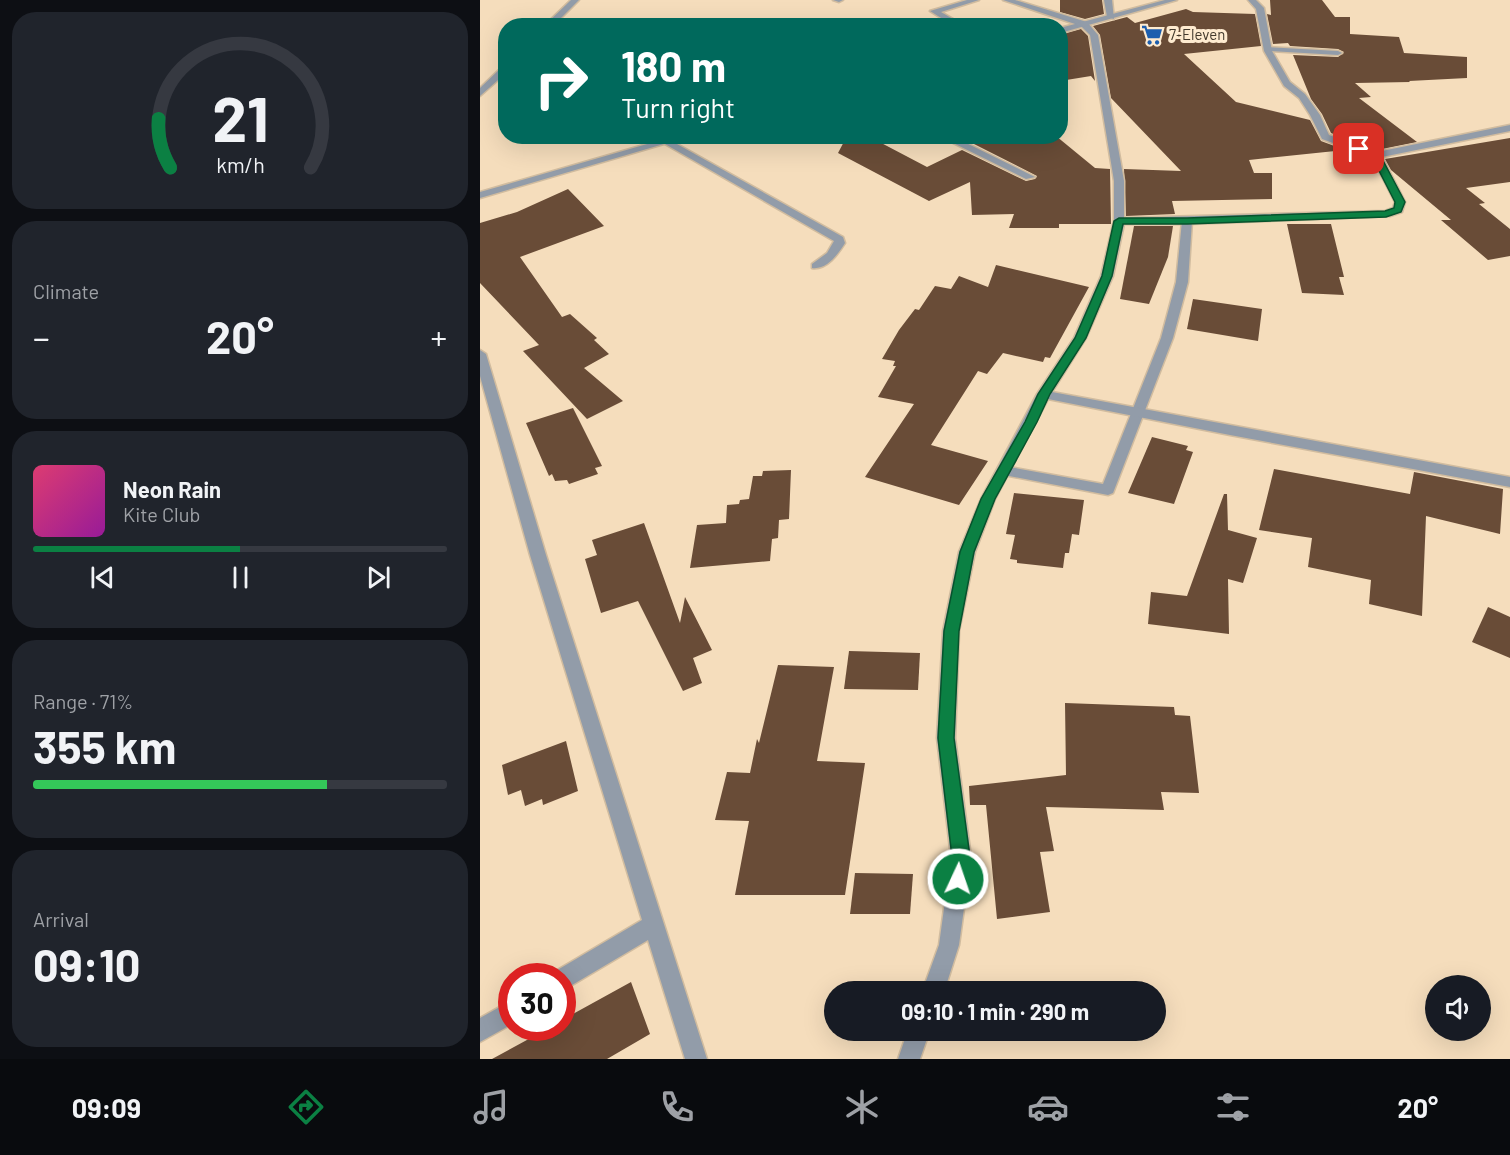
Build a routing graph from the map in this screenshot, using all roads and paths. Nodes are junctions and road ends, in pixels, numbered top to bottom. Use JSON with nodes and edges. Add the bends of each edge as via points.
{"nodes":[{"id":1,"x":575,"y":0,"type":"edge"},
{"id":2,"x":975,"y":0,"type":"edge"},
{"id":3,"x":1007,"y":0,"type":"edge"},
{"id":4,"x":1108,"y":0,"type":"edge"},
{"id":5,"x":1173,"y":0,"type":"edge"},
{"id":6,"x":1252,"y":0,"type":"edge"},
{"id":7,"x":1111,"y":17,"type":"junction"},
{"id":8,"x":556,"y":18,"type":"edge"},
{"id":9,"x":948,"y":18,"type":"edge"},
{"id":10,"x":1065,"y":18,"type":"edge"},
{"id":11,"x":1068,"y":19,"type":"edge"},
{"id":12,"x":1084,"y":24,"type":"junction"},
{"id":13,"x":1068,"y":29,"type":"edge"},
{"id":14,"x":1268,"y":49,"type":"junction"},
{"id":15,"x":1338,"y":52,"type":"dead end"},
{"id":16,"x":498,"y":76,"type":"edge"},
{"id":17,"x":480,"y":93,"type":"edge"},
{"id":18,"x":1510,"y":128,"type":"edge"},
{"id":19,"x":661,"y":144,"type":"edge"},
{"id":20,"x":672,"y":144,"type":"edge"},
{"id":21,"x":960,"y":144,"type":"edge"},
{"id":22,"x":1376,"y":155,"type":"junction"},
{"id":23,"x":1030,"y":177,"type":"dead end"},
{"id":24,"x":480,"y":195,"type":"edge"},
{"id":25,"x":1119,"y":221,"type":"junction"},
{"id":26,"x":1187,"y":221,"type":"junction"},
{"id":27,"x":816,"y":266,"type":"dead end"},
{"id":28,"x":480,"y":354,"type":"edge"},
{"id":29,"x":1044,"y":394,"type":"junction"},
{"id":30,"x":1140,"y":411,"type":"junction"},
{"id":31,"x":1004,"y":471,"type":"junction"},
{"id":32,"x":1510,"y":482,"type":"edge"},
{"id":33,"x":655,"y":924,"type":"junction"},
{"id":34,"x":576,"y":972,"type":"edge"},
{"id":35,"x":937,"y":981,"type":"edge"},
{"id":36,"x":498,"y":1020,"type":"edge"},
{"id":37,"x":480,"y":1031,"type":"edge"},
{"id":38,"x":915,"y":1041,"type":"edge"},
{"id":39,"x":696,"y":1059,"type":"edge"},
{"id":40,"x":909,"y":1059,"type":"edge"}],
"edges":[{"from":1,"to":8,"type":"street"},
{"from":2,"to":9,"type":"street","via":[[934,10]]},
{"from":3,"to":10,"type":"street"},
{"from":4,"to":7,"type":"street"},
{"from":5,"to":7,"type":"street"},
{"from":6,"to":14,"type":"street","via":[[1260,8]]},
{"from":7,"to":12,"type":"street"},
{"from":11,"to":12,"type":"street"},
{"from":12,"to":13,"type":"street"},
{"from":12,"to":25,"type":"street","via":[[1094,34],[1119,181]]},
{"from":14,"to":15,"type":"street"},
{"from":14,"to":22,"type":"street","via":[[1287,84],[1316,115],[1325,137]]},
{"from":16,"to":17,"type":"street"},
{"from":18,"to":22,"type":"street"},
{"from":19,"to":24,"type":"street"},
{"from":20,"to":27,"type":"street","via":[[839,239],[831,255]]},
{"from":21,"to":23,"type":"street"},
{"from":22,"to":26,"type":"street","via":[[1400,202],[1398,210],[1386,214]]},
{"from":25,"to":26,"type":"street"},
{"from":25,"to":29,"type":"street","via":[[1107,276],[1085,328]]},
{"from":26,"to":30,"type":"street","via":[[1182,282],[1167,338]]},
{"from":28,"to":33,"type":"street","via":[[538,555]]},
{"from":29,"to":30,"type":"street"},
{"from":29,"to":31,"type":"street"},
{"from":30,"to":31,"type":"street","via":[[1108,490]]},
{"from":30,"to":32,"type":"street"},
{"from":31,"to":35,"type":"street","via":[[967,552],[951,631],[946,738],[961,857],[949,945]]},
{"from":33,"to":34,"type":"street"},
{"from":33,"to":39,"type":"street"},
{"from":36,"to":37,"type":"street"},
{"from":38,"to":40,"type":"street"}]}
